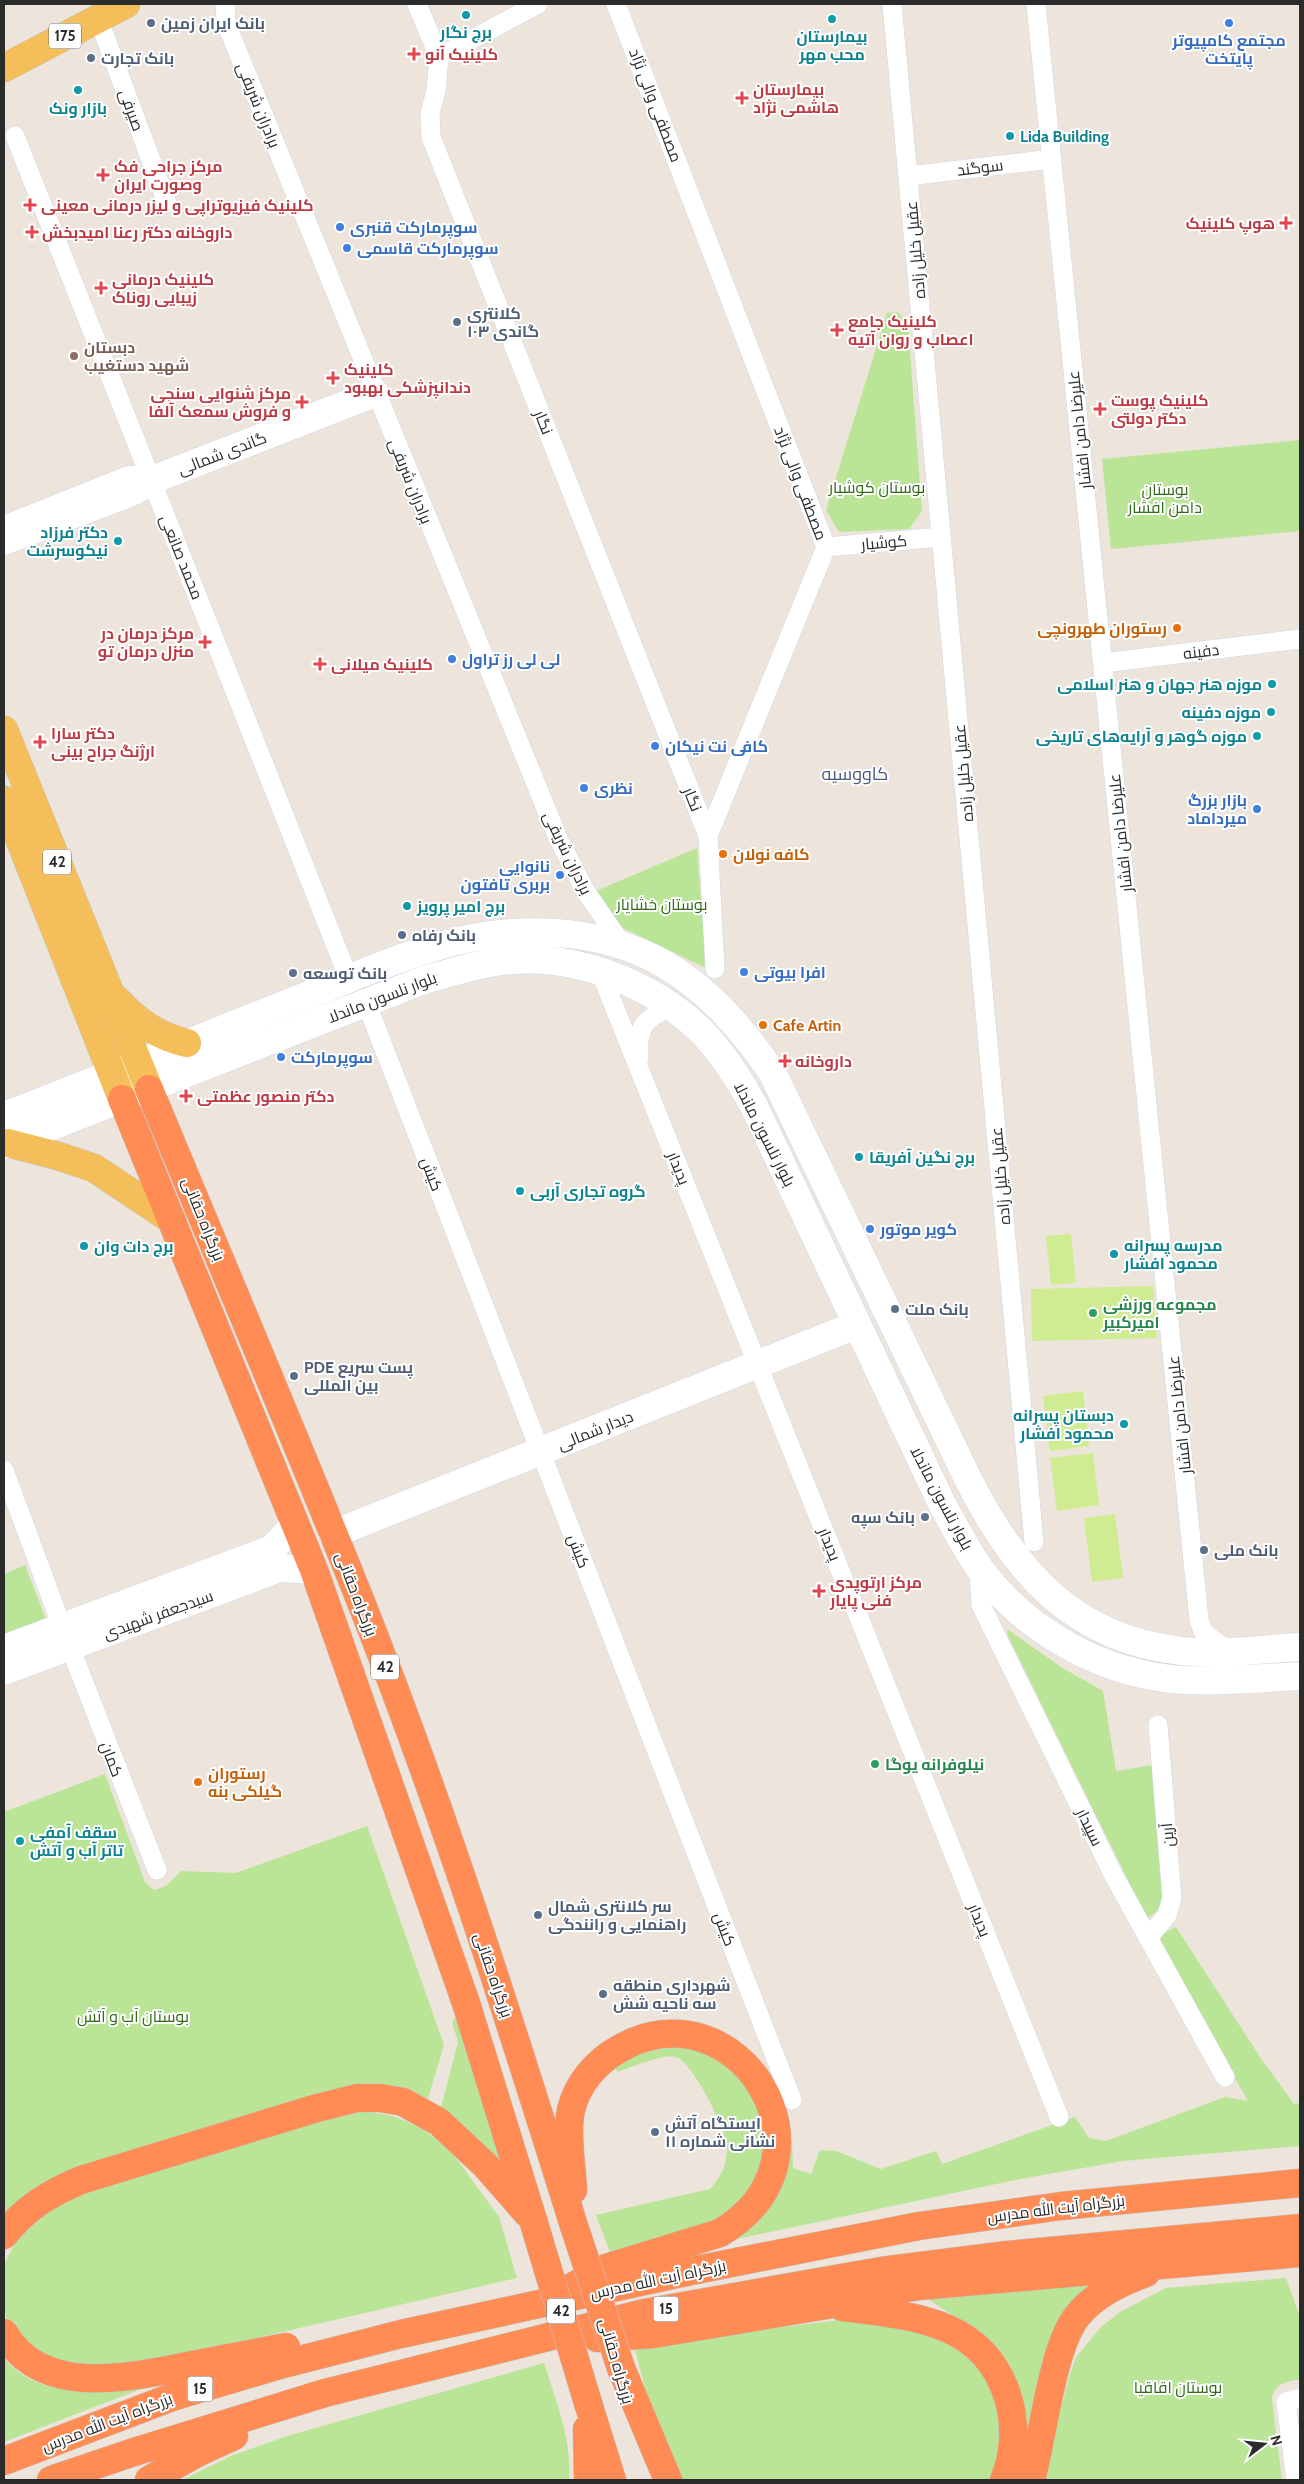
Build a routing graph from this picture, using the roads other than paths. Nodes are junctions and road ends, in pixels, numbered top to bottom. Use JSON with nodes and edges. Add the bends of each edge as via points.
{"nodes":[{"id":1,"x":126,"y":4,"type":"edge"},
{"id":2,"x":225,"y":4,"type":"edge"},
{"id":3,"x":416,"y":4,"type":"edge"},
{"id":4,"x":538,"y":4,"type":"edge"},
{"id":5,"x":616,"y":4,"type":"edge"},
{"id":6,"x":892,"y":4,"type":"edge"},
{"id":7,"x":1036,"y":4,"type":"edge"},
{"id":8,"x":98,"y":18,"type":"junction"},
{"id":9,"x":439,"y":57,"type":"junction"},
{"id":10,"x":4,"y":68,"type":"edge"},
{"id":11,"x":15,"y":136,"type":"dead end"},
{"id":12,"x":1052,"y":159,"type":"junction"},
{"id":13,"x":908,"y":176,"type":"junction"},
{"id":14,"x":166,"y":203,"type":"dead end"},
{"id":15,"x":375,"y":393,"type":"junction"},
{"id":16,"x":152,"y":480,"type":"junction"},
{"id":17,"x":4,"y":530,"type":"edge"},
{"id":18,"x":941,"y":537,"type":"junction"},
{"id":19,"x":4,"y":541,"type":"edge"},
{"id":20,"x":826,"y":547,"type":"junction"},
{"id":21,"x":1300,"y":639,"type":"edge"},
{"id":22,"x":1102,"y":663,"type":"junction"},
{"id":23,"x":4,"y":730,"type":"edge"},
{"id":24,"x":4,"y":800,"type":"edge"},
{"id":25,"x":708,"y":836,"type":"junction"},
{"id":26,"x":622,"y":946,"type":"junction"},
{"id":27,"x":715,"y":969,"type":"dead end"},
{"id":28,"x":600,"y":971,"type":"junction"},
{"id":29,"x":349,"y":979,"type":"junction"},
{"id":30,"x":111,"y":994,"type":"junction"},
{"id":31,"x":366,"y":1002,"type":"junction"},
{"id":32,"x":670,"y":1007,"type":"junction"},
{"id":33,"x":186,"y":1043,"type":"junction"},
{"id":34,"x":139,"y":1063,"type":"junction"},
{"id":35,"x":639,"y":1068,"type":"junction"},
{"id":36,"x":112,"y":1074,"type":"junction"},
{"id":37,"x":161,"y":1084,"type":"junction"},
{"id":38,"x":122,"y":1099,"type":"junction"},
{"id":39,"x":4,"y":1116,"type":"edge"},
{"id":40,"x":6,"y":1144,"type":"edge"},
{"id":41,"x":172,"y":1220,"type":"junction"},
{"id":42,"x":856,"y":1325,"type":"junction"},
{"id":43,"x":758,"y":1364,"type":"junction"},
{"id":44,"x":540,"y":1452,"type":"junction"},
{"id":45,"x":4,"y":1470,"type":"edge"},
{"id":46,"x":295,"y":1524,"type":"junction"},
{"id":47,"x":333,"y":1534,"type":"junction"},
{"id":48,"x":1034,"y":1542,"type":"dead end"},
{"id":49,"x":979,"y":1568,"type":"junction"},
{"id":50,"x":314,"y":1570,"type":"junction"},
{"id":51,"x":66,"y":1637,"type":"junction"},
{"id":52,"x":1300,"y":1648,"type":"edge"},
{"id":53,"x":4,"y":1649,"type":"edge"},
{"id":54,"x":1227,"y":1650,"type":"junction"},
{"id":55,"x":4,"y":1671,"type":"edge"},
{"id":56,"x":1300,"y":1676,"type":"edge"},
{"id":57,"x":1300,"y":1680,"type":"edge"},
{"id":58,"x":1158,"y":1725,"type":"dead end"},
{"id":59,"x":157,"y":1870,"type":"dead end"},
{"id":60,"x":1148,"y":1938,"type":"junction"},
{"id":61,"x":1224,"y":2077,"type":"dead end"},
{"id":62,"x":792,"y":2100,"type":"dead end"},
{"id":63,"x":1059,"y":2118,"type":"dead end"},
{"id":64,"x":1300,"y":2166,"type":"edge"},
{"id":65,"x":1300,"y":2183,"type":"edge"},
{"id":66,"x":534,"y":2220,"type":"junction"},
{"id":67,"x":574,"y":2226,"type":"junction"},
{"id":68,"x":919,"y":2226,"type":"junction"},
{"id":69,"x":1300,"y":2228,"type":"edge"},
{"id":70,"x":4,"y":2235,"type":"edge"},
{"id":71,"x":1300,"y":2253,"type":"edge"},
{"id":72,"x":1204,"y":2261,"type":"junction"},
{"id":73,"x":771,"y":2290,"type":"junction"},
{"id":74,"x":827,"y":2305,"type":"junction"},
{"id":75,"x":537,"y":2306,"type":"junction"},
{"id":76,"x":4,"y":2333,"type":"edge"},
{"id":77,"x":401,"y":2334,"type":"junction"},
{"id":78,"x":521,"y":2344,"type":"junction"},
{"id":79,"x":621,"y":2368,"type":"junction"},
{"id":80,"x":325,"y":2394,"type":"junction"},
{"id":81,"x":1293,"y":2400,"type":"edge"},
{"id":82,"x":588,"y":2402,"type":"junction"},
{"id":83,"x":4,"y":2461,"type":"edge"},
{"id":84,"x":51,"y":2480,"type":"edge"},
{"id":85,"x":149,"y":2480,"type":"edge"},
{"id":86,"x":588,"y":2480,"type":"edge"},
{"id":87,"x":612,"y":2480,"type":"edge"},
{"id":88,"x":649,"y":2480,"type":"edge"},
{"id":89,"x":668,"y":2480,"type":"edge"},
{"id":90,"x":1004,"y":2480,"type":"edge"},
{"id":91,"x":1031,"y":2480,"type":"edge"},
{"id":92,"x":1296,"y":2480,"type":"edge"}],
"edges":[{"from":1,"to":8,"type":"main road","number":"175"},
{"from":2,"to":15,"type":"street","name":"برادران شریفی","via":[[226,22],[232,38]]},
{"from":3,"to":9,"type":"street","name":"نگار"},
{"from":4,"to":9,"type":"street"},
{"from":5,"to":20,"type":"street","name":"مصطفی والی نژاد"},
{"from":6,"to":13,"type":"street","name":"عقیل خلیل زاده"},
{"from":7,"to":12,"type":"street","name":"علیرضا دامن افشار"},
{"from":8,"to":10,"type":"main road","number":"175"},
{"from":8,"to":14,"type":"street","name":"صیرفی"},
{"from":9,"to":25,"type":"street","name":"نگار","via":[[430,113],[431,137]]},
{"from":11,"to":16,"type":"street","name":"محمد صانعی"},
{"from":12,"to":13,"type":"street","name":"سوگند"},
{"from":12,"to":22,"type":"street","name":"علیرضا دامن افشار"},
{"from":13,"to":18,"type":"street","name":"عقیل خلیل زاده"},
{"from":15,"to":16,"type":"main road","name":"گاندی شمالی"},
{"from":15,"to":26,"type":"street","name":"برادران شریفی","via":[[558,838],[586,892]]},
{"from":16,"to":17,"type":"main road","name":"گاندی شمالی","via":[[129,480]]},
{"from":16,"to":19,"type":"main road","name":"گاندی شمالی","via":[[132,492]]},
{"from":16,"to":29,"type":"street","name":"محمد صانعی"},
{"from":18,"to":20,"type":"street","name":"کوشیار"},
{"from":18,"to":48,"type":"street","name":"عقیل خلیل زاده"},
{"from":20,"to":25,"type":"street","name":"مصطفی والی نژاد"},
{"from":21,"to":22,"type":"street","name":"دفینه"},
{"from":22,"to":54,"type":"street","name":"علیرضا دامن افشار","via":[[1199,1620],[1204,1633]]},
{"from":23,"to":30,"type":"main road","name":"بزرگراه حقانی","number":"42"},
{"from":24,"to":36,"type":"main road","name":"بزرگراه حقانی","number":"42"},
{"from":25,"to":27,"type":"street","name":"مصطفی والی نژاد"},
{"from":26,"to":29,"type":"main road","name":"بلوار نلسون ماندلا","via":[[568,934],[510,933],[434,947]]},
{"from":26,"to":54,"type":"main road","name":"بلوار نلسون ماندلا","via":[[664,964],[706,996],[733,1021],[772,1072],[976,1495],[1025,1569],[1061,1604],[1110,1633],[1160,1648]]},
{"from":28,"to":31,"type":"main road","name":"بلوار نلسون ماندلا","via":[[541,960],[480,964],[424,980]]},
{"from":28,"to":32,"type":"main road","name":"بلوار نلسون ماندلا"},
{"from":28,"to":35,"type":"street","name":"پدیدار"},
{"from":29,"to":33,"type":"main road","name":"بلوار نلسون ماندلا"},
{"from":30,"to":33,"type":"main road","via":[[149,1030]]},
{"from":30,"to":34,"type":"main road","name":"بزرگراه حقانی","number":"42"},
{"from":31,"to":37,"type":"main road","name":"بلوار نلسون ماندلا"},
{"from":31,"to":44,"type":"street","name":"کیش"},
{"from":32,"to":35,"type":"street","via":[[648,1019],[641,1029]]},
{"from":32,"to":42,"type":"main road","name":"بلوار نلسون ماندلا","via":[[701,1031],[741,1082]]},
{"from":33,"to":34,"type":"main road","name":"بلوار نلسون ماندلا"},
{"from":34,"to":36,"type":"main road","name":"بلوار نلسون ماندلا"},
{"from":34,"to":37,"type":"main road","name":"بزرگراه حقانی","number":"42"},
{"from":35,"to":43,"type":"street","name":"پدیدار"},
{"from":36,"to":38,"type":"main road","name":"بزرگراه حقانی","number":"42"},
{"from":36,"to":39,"type":"main road","name":"بلوار نلسون ماندلا"},
{"from":37,"to":38,"type":"main road","name":"بلوار نلسون ماندلا"},
{"from":37,"to":47,"type":"highway","name":"بزرگراه حقانی","number":"42"},
{"from":38,"to":40,"type":"main road","name":"بلوار نلسون ماندلا"},
{"from":38,"to":41,"type":"highway","name":"بزرگراه حقانی","number":"42"},
{"from":40,"to":41,"type":"main road","via":[[94,1168]]},
{"from":41,"to":46,"type":"highway","name":"بزرگراه حقانی","number":"42"},
{"from":42,"to":43,"type":"main road","name":"دیدار شمالی"},
{"from":42,"to":49,"type":"main road","name":"بلوار نلسون ماندلا","via":[[943,1506]]},
{"from":43,"to":44,"type":"main road","name":"دیدار شمالی"},
{"from":43,"to":63,"type":"street","name":"پدیدار"},
{"from":44,"to":47,"type":"main road","name":"دیدار شمالی"},
{"from":44,"to":62,"type":"street","name":"کیش"},
{"from":45,"to":51,"type":"street","name":"کمان"},
{"from":46,"to":50,"type":"highway","name":"بزرگراه حقانی","number":"42"},
{"from":46,"to":51,"type":"main road","name":"سیدجعفر شهیدی","via":[[272,1549]]},
{"from":47,"to":67,"type":"highway","name":"بزرگراه حقانی","number":"42","via":[[435,1802],[512,2027]]},
{"from":49,"to":56,"type":"main road","name":"بلوار نلسون ماندلا","via":[[1028,1620],[1081,1653],[1119,1668],[1182,1680]]},
{"from":49,"to":60,"type":"street","name":"سپیدار","via":[[981,1605],[1110,1868]]},
{"from":50,"to":51,"type":"main road","name":"سیدجعفر شهیدی","via":[[280,1568]]},
{"from":50,"to":66,"type":"highway","name":"بزرگراه حقانی","number":"42","via":[[466,2002]]},
{"from":51,"to":53,"type":"main road","name":"سیدجعفر شهیدی"},
{"from":51,"to":55,"type":"main road","name":"سیدجعفر شهیدی"},
{"from":51,"to":59,"type":"street","name":"کمان"},
{"from":52,"to":54,"type":"main road","name":"بلوار نلسون ماندلا"},
{"from":56,"to":57,"type":"street"},
{"from":58,"to":60,"type":"street","name":"آرین","via":[[1172,1898],[1166,1914]]},
{"from":60,"to":61,"type":"street","name":"سپیدار"},
{"from":64,"to":68,"type":"highway","via":[[1001,2197]]},
{"from":65,"to":68,"type":"highway","name":"بزرگراه آیت الله مدرس","number":"15","via":[[1061,2206]]},
{"from":66,"to":70,"type":"highway","via":[[485,2165],[440,2122],[403,2102],[357,2098],[81,2180],[52,2192],[36,2203]]},
{"from":66,"to":82,"type":"highway","name":"بزرگراه حقانی","number":"42","bridge":true},
{"from":67,"to":75,"type":"highway","via":[[571,2110],[585,2080],[597,2064],[627,2044],[662,2035],[707,2039],[751,2070],[767,2097],[778,2135],[774,2169],[766,2189],[752,2209],[720,2233],[606,2268]]},
{"from":67,"to":79,"type":"highway","name":"بزرگراه حقانی","number":"42","bridge":true},
{"from":68,"to":75,"type":"highway","name":"بزرگراه آیت الله مدرس","number":"15","via":[[701,2269]]},
{"from":69,"to":73,"type":"highway","name":"بزرگراه آیت الله مدرس","number":"15","via":[[1007,2255],[881,2271]]},
{"from":71,"to":72,"type":"highway"},
{"from":72,"to":74,"type":"highway","via":[[920,2286]]},
{"from":72,"to":91,"type":"highway","via":[[1134,2278],[1103,2293],[1079,2313],[1058,2361]]},
{"from":73,"to":74,"type":"highway"},
{"from":73,"to":78,"type":"highway","name":"بزرگراه آیت الله مدرس","number":"15","via":[[644,2313]]},
{"from":74,"to":78,"type":"highway","via":[[654,2334]]},
{"from":74,"to":90,"type":"highway","via":[[909,2315],[961,2334],[981,2350],[996,2368],[1013,2413],[1011,2457]]},
{"from":75,"to":77,"type":"highway","name":"بزرگراه آیت الله مدرس","number":"15"},
{"from":76,"to":77,"type":"highway","via":[[13,2348],[42,2366],[55,2372],[101,2380],[134,2377],[320,2340]]},
{"from":77,"to":83,"type":"highway","name":"بزرگراه آیت الله مدرس","number":"15","via":[[175,2396]]},
{"from":78,"to":80,"type":"highway","name":"بزرگراه آیت الله مدرس","number":"15"},
{"from":79,"to":88,"type":"highway","name":"بزرگراه حقانی","number":"42"},
{"from":79,"to":89,"type":"highway"},
{"from":80,"to":84,"type":"highway","name":"بزرگراه آیت الله مدرس","number":"15"},
{"from":80,"to":85,"type":"highway","via":[[197,2453]]},
{"from":81,"to":92,"type":"street"},
{"from":82,"to":86,"type":"highway"},
{"from":82,"to":87,"type":"highway","name":"بزرگراه حقانی","number":"42"}]}
